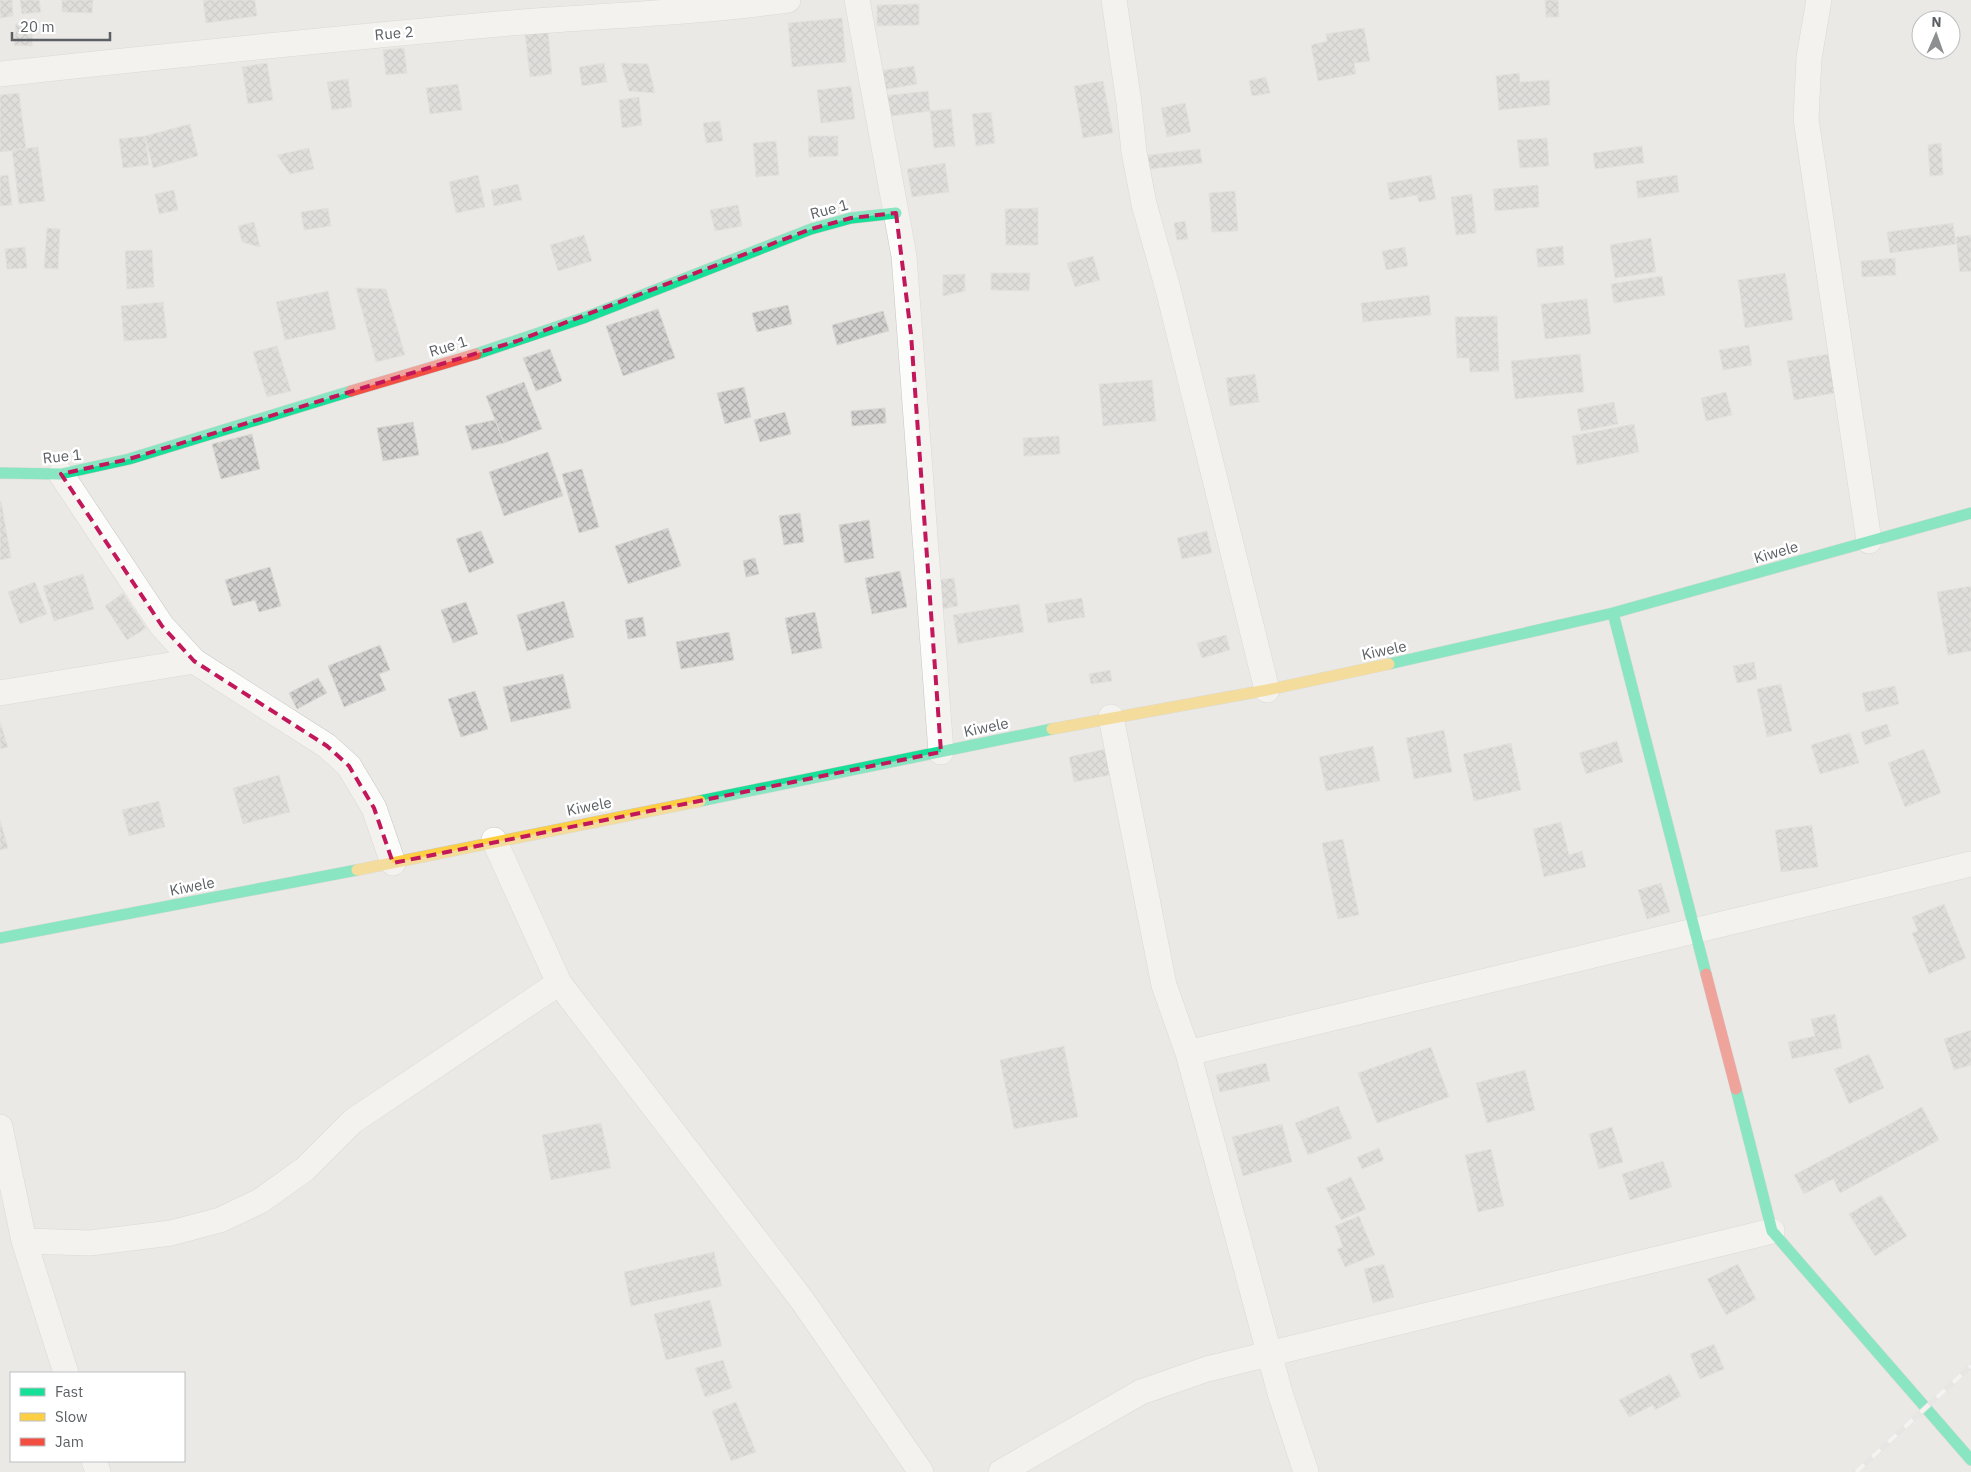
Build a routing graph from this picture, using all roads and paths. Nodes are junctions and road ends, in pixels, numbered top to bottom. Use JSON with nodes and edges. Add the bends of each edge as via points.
{"nodes":[{"id":1,"x":788,"y":0,"type":"edge"},
{"id":2,"x":857,"y":0,"type":"edge"},
{"id":3,"x":1114,"y":0,"type":"edge"},
{"id":4,"x":1818,"y":0,"type":"edge"},
{"id":5,"x":0,"y":74,"type":"edge"},
{"id":6,"x":896,"y":213,"type":"junction"},
{"id":7,"x":0,"y":473,"type":"edge"},
{"id":8,"x":61,"y":474,"type":"junction"},
{"id":9,"x":1971,"y":513,"type":"edge"},
{"id":10,"x":1869,"y":541,"type":"junction"},
{"id":11,"x":1613,"y":613,"type":"junction"},
{"id":12,"x":194,"y":662,"type":"junction"},
{"id":13,"x":1267,"y":690,"type":"junction"},
{"id":14,"x":0,"y":693,"type":"edge"},
{"id":15,"x":1111,"y":717,"type":"junction"},
{"id":16,"x":941,"y":752,"type":"junction"},
{"id":17,"x":494,"y":840,"type":"junction"},
{"id":18,"x":393,"y":862,"type":"junction"},
{"id":19,"x":1971,"y":864,"type":"edge"},
{"id":20,"x":1693,"y":930,"type":"junction"},
{"id":21,"x":0,"y":938,"type":"edge"},
{"id":22,"x":559,"y":983,"type":"junction"},
{"id":23,"x":1188,"y":1053,"type":"junction"},
{"id":24,"x":0,"y":1127,"type":"edge"},
{"id":25,"x":1772,"y":1231,"type":"junction"},
{"id":26,"x":24,"y":1240,"type":"junction"},
{"id":27,"x":1270,"y":1356,"type":"junction"},
{"id":28,"x":66,"y":1372,"type":"edge"},
{"id":29,"x":1971,"y":1460,"type":"edge"},
{"id":30,"x":921,"y":1472,"type":"edge"},
{"id":31,"x":1001,"y":1472,"type":"edge"},
{"id":32,"x":1306,"y":1472,"type":"edge"}],
"edges":[{"from":1,"to":5,"type":"street","name":"Rue 2","via":[[712,10],[570,18],[345,38]]},
{"from":2,"to":6,"type":"street"},
{"from":3,"to":13,"type":"street","via":[[1144,204]]},
{"from":4,"to":10,"type":"street","via":[[1809,58],[1806,119]]},
{"from":6,"to":8,"type":"street","name":"Rue 1","via":[[851,218],[811,229],[517,341],[129,459]]},
{"from":6,"to":16,"type":"street","via":[[904,256],[911,334]]},
{"from":7,"to":8,"type":"street","name":"Rue 1"},
{"from":8,"to":12,"type":"street","via":[[162,626]]},
{"from":9,"to":10,"type":"street","name":"Kiwele"},
{"from":10,"to":11,"type":"street","name":"Kiwele"},
{"from":11,"to":13,"type":"street","name":"Kiwele"},
{"from":11,"to":20,"type":"street"},
{"from":12,"to":14,"type":"street"},
{"from":12,"to":18,"type":"street","via":[[326,746],[349,766],[374,808]]},
{"from":13,"to":15,"type":"street","name":"Kiwele"},
{"from":15,"to":16,"type":"street","name":"Kiwele"},
{"from":15,"to":23,"type":"street","via":[[1164,985]]},
{"from":16,"to":17,"type":"street","name":"Kiwele"},
{"from":17,"to":18,"type":"street","name":"Kiwele"},
{"from":17,"to":22,"type":"street"},
{"from":18,"to":21,"type":"street","name":"Kiwele"},
{"from":19,"to":20,"type":"street"},
{"from":20,"to":23,"type":"street"},
{"from":20,"to":25,"type":"street"},
{"from":22,"to":26,"type":"street","via":[[353,1121],[305,1169],[252,1205],[220,1220],[171,1233],[90,1243]]},
{"from":22,"to":30,"type":"street","via":[[802,1300]]},
{"from":23,"to":27,"type":"street"},
{"from":24,"to":26,"type":"street"},
{"from":25,"to":27,"type":"street"},
{"from":25,"to":29,"type":"street"},
{"from":26,"to":28,"type":"street"},
{"from":27,"to":31,"type":"street","via":[[1207,1370],[1141,1392]]},
{"from":27,"to":32,"type":"street"}]}
